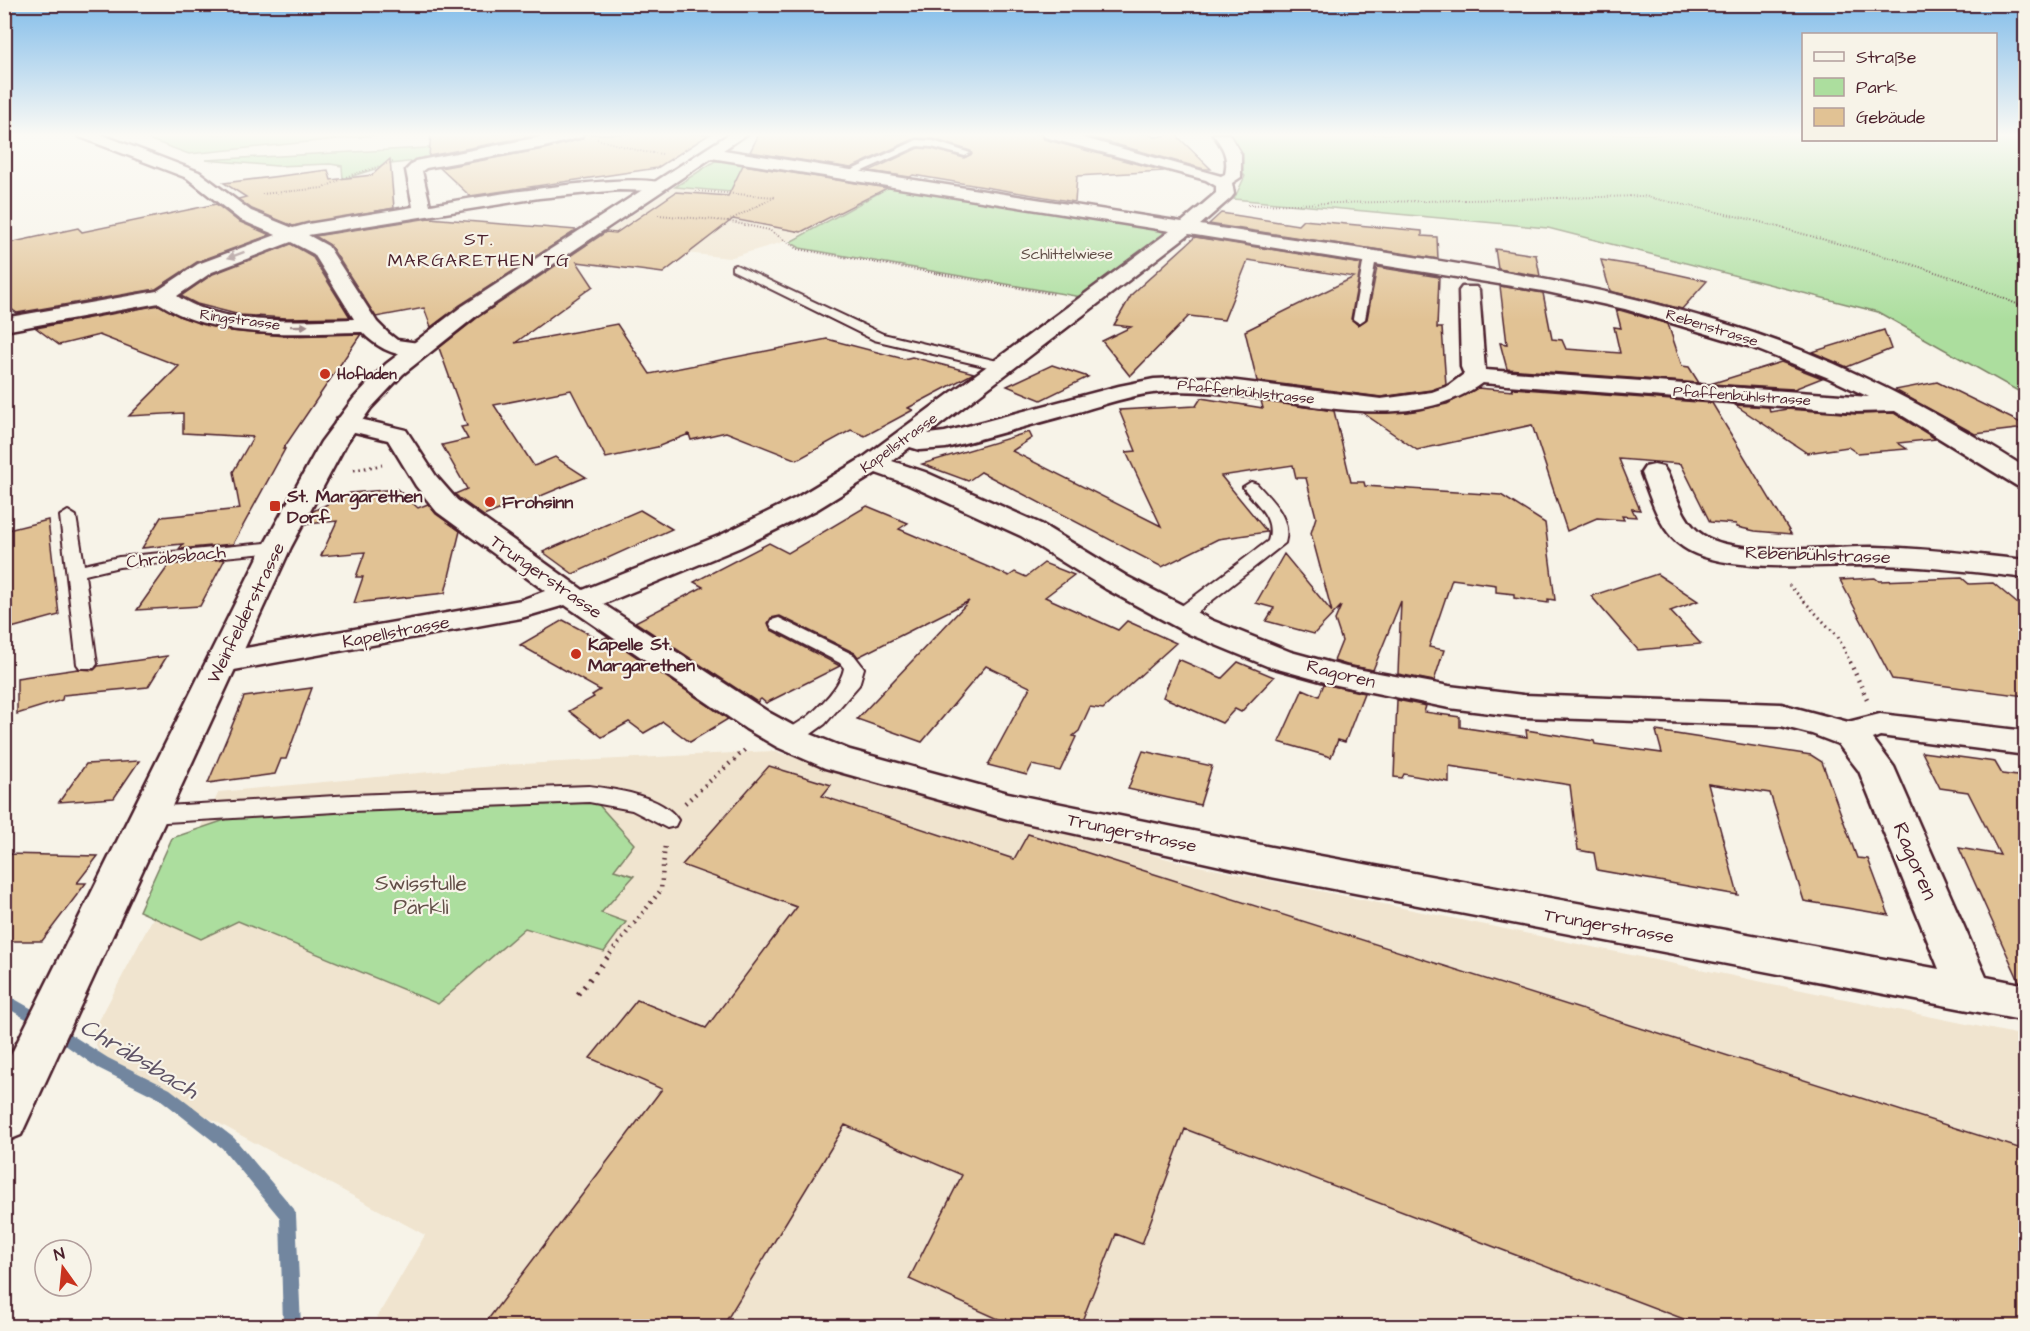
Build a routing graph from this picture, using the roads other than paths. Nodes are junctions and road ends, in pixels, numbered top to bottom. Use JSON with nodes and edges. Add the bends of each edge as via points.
{"nodes":[{"id":1,"x":219,"y":196,"type":"edge"},
{"id":2,"x":418,"y":196,"type":"edge"},
{"id":3,"x":525,"y":196,"type":"edge"},
{"id":4,"x":643,"y":196,"type":"edge"},
{"id":5,"x":979,"y":196,"type":"edge"},
{"id":6,"x":1223,"y":196,"type":"edge"},
{"id":7,"x":423,"y":211,"type":"junction"},
{"id":8,"x":1185,"y":229,"type":"junction"},
{"id":9,"x":291,"y":234,"type":"junction"},
{"id":10,"x":1370,"y":258,"type":"junction"},
{"id":11,"x":736,"y":267,"type":"dead end"},
{"id":12,"x":1469,"y":291,"type":"dead end"},
{"id":13,"x":163,"y":297,"type":"junction"},
{"id":14,"x":1359,"y":319,"type":"dead end"},
{"id":15,"x":4,"y":325,"type":"edge"},
{"id":16,"x":368,"y":325,"type":"junction"},
{"id":17,"x":418,"y":349,"type":"junction"},
{"id":18,"x":1001,"y":366,"type":"junction"},
{"id":19,"x":1477,"y":376,"type":"junction"},
{"id":20,"x":1900,"y":404,"type":"junction"},
{"id":21,"x":346,"y":423,"type":"junction"},
{"id":22,"x":908,"y":439,"type":"junction"},
{"id":23,"x":873,"y":463,"type":"junction"},
{"id":24,"x":1654,"y":473,"type":"dead end"},
{"id":25,"x":2025,"y":480,"type":"edge"},
{"id":26,"x":1251,"y":487,"type":"dead end"},
{"id":27,"x":68,"y":516,"type":"dead end"},
{"id":28,"x":278,"y":547,"type":"junction"},
{"id":29,"x":2025,"y":569,"type":"edge"},
{"id":30,"x":76,"y":572,"type":"junction"},
{"id":31,"x":574,"y":598,"type":"junction"},
{"id":32,"x":1179,"y":617,"type":"junction"},
{"id":33,"x":779,"y":624,"type":"dead end"},
{"id":34,"x":223,"y":662,"type":"junction"},
{"id":35,"x":87,"y":664,"type":"dead end"},
{"id":36,"x":1865,"y":730,"type":"junction"},
{"id":37,"x":780,"y":734,"type":"junction"},
{"id":38,"x":2025,"y":743,"type":"edge"},
{"id":39,"x":149,"y":815,"type":"junction"},
{"id":40,"x":667,"y":820,"type":"road end"},
{"id":41,"x":1970,"y":992,"type":"junction"},
{"id":42,"x":2025,"y":1003,"type":"edge"},
{"id":43,"x":4,"y":1120,"type":"edge"}],
"edges":[{"from":1,"to":9,"type":"street","via":[[253,220]]},
{"from":2,"to":7,"type":"street"},
{"from":3,"to":7,"type":"street"},
{"from":4,"to":17,"type":"street","name":"Weinfelderstrasse"},
{"from":5,"to":8,"type":"street","name":"Rebenstrasse"},
{"from":6,"to":8,"type":"street","name":"Kapellstrasse"},
{"from":7,"to":9,"type":"street"},
{"from":8,"to":10,"type":"street","name":"Rebenstrasse"},
{"from":8,"to":18,"type":"street","name":"Kapellstrasse"},
{"from":9,"to":13,"type":"street","one_way":true,"via":[[205,268]]},
{"from":9,"to":16,"type":"street","via":[[321,250]]},
{"from":10,"to":14,"type":"lane"},
{"from":10,"to":20,"type":"street","name":"Rebenstrasse","via":[[1544,285],[1629,303],[1756,341]]},
{"from":11,"to":18,"type":"lane","via":[[879,337]]},
{"from":12,"to":19,"type":"street","via":[[1472,367]]},
{"from":13,"to":15,"type":"street"},
{"from":13,"to":16,"type":"street","name":"Ringstrasse","one_way":true,"via":[[198,315],[237,322],[290,327]]},
{"from":16,"to":17,"type":"street","via":[[391,346]]},
{"from":17,"to":21,"type":"street","name":"Weinfelderstrasse","via":[[377,386]]},
{"from":18,"to":22,"type":"street","name":"Kapellstrasse"},
{"from":19,"to":20,"type":"street","name":"Pfaffenbühlstrasse","via":[[1857,405]]},
{"from":19,"to":22,"type":"street","name":"Pfaffenbühlstrasse","via":[[1437,399],[1381,406],[1204,384],[1154,386],[946,440]]},
{"from":20,"to":25,"type":"street","name":"Rebenstrasse"},
{"from":21,"to":28,"type":"street","name":"Weinfelderstrasse"},
{"from":21,"to":31,"type":"street","name":"Trungerstrasse","via":[[397,435],[447,506]]},
{"from":22,"to":23,"type":"street","name":"Kapellstrasse"},
{"from":23,"to":31,"type":"street","name":"Kapellstrasse","via":[[806,504],[731,541]]},
{"from":23,"to":32,"type":"street","name":"Ragoren","via":[[1031,530]]},
{"from":24,"to":29,"type":"street","name":"Rebenbühlstrasse","via":[[1682,532],[1695,543],[1721,552],[1876,556]]},
{"from":26,"to":32,"type":"lane","via":[[1280,525],[1276,543]]},
{"from":27,"to":30,"type":"lane"},
{"from":28,"to":30,"type":"lane","name":"Chräbsbach","via":[[119,562]]},
{"from":28,"to":34,"type":"street","name":"Weinfelderstrasse"},
{"from":30,"to":35,"type":"lane"},
{"from":31,"to":34,"type":"street","name":"Kapellstrasse"},
{"from":31,"to":37,"type":"street","name":"Trungerstrasse"},
{"from":32,"to":36,"type":"street","name":"Ragoren","via":[[1279,659],[1344,677],[1449,697],[1523,706],[1781,716]]},
{"from":33,"to":37,"type":"lane","via":[[848,659],[854,668],[852,681],[818,719]]},
{"from":34,"to":39,"type":"street","name":"Weinfelderstrasse"},
{"from":36,"to":38,"type":"street","name":"Ragoren"},
{"from":36,"to":41,"type":"street","name":"Ragoren","via":[[1876,767]]},
{"from":37,"to":41,"type":"street","name":"Trungerstrasse","via":[[858,765],[1019,809],[1271,862]]},
{"from":39,"to":40,"type":"lane","via":[[589,794],[654,809]]},
{"from":39,"to":43,"type":"street","name":"Weinfelderstrasse"},
{"from":41,"to":42,"type":"street","name":"Trungerstrasse"}]}
